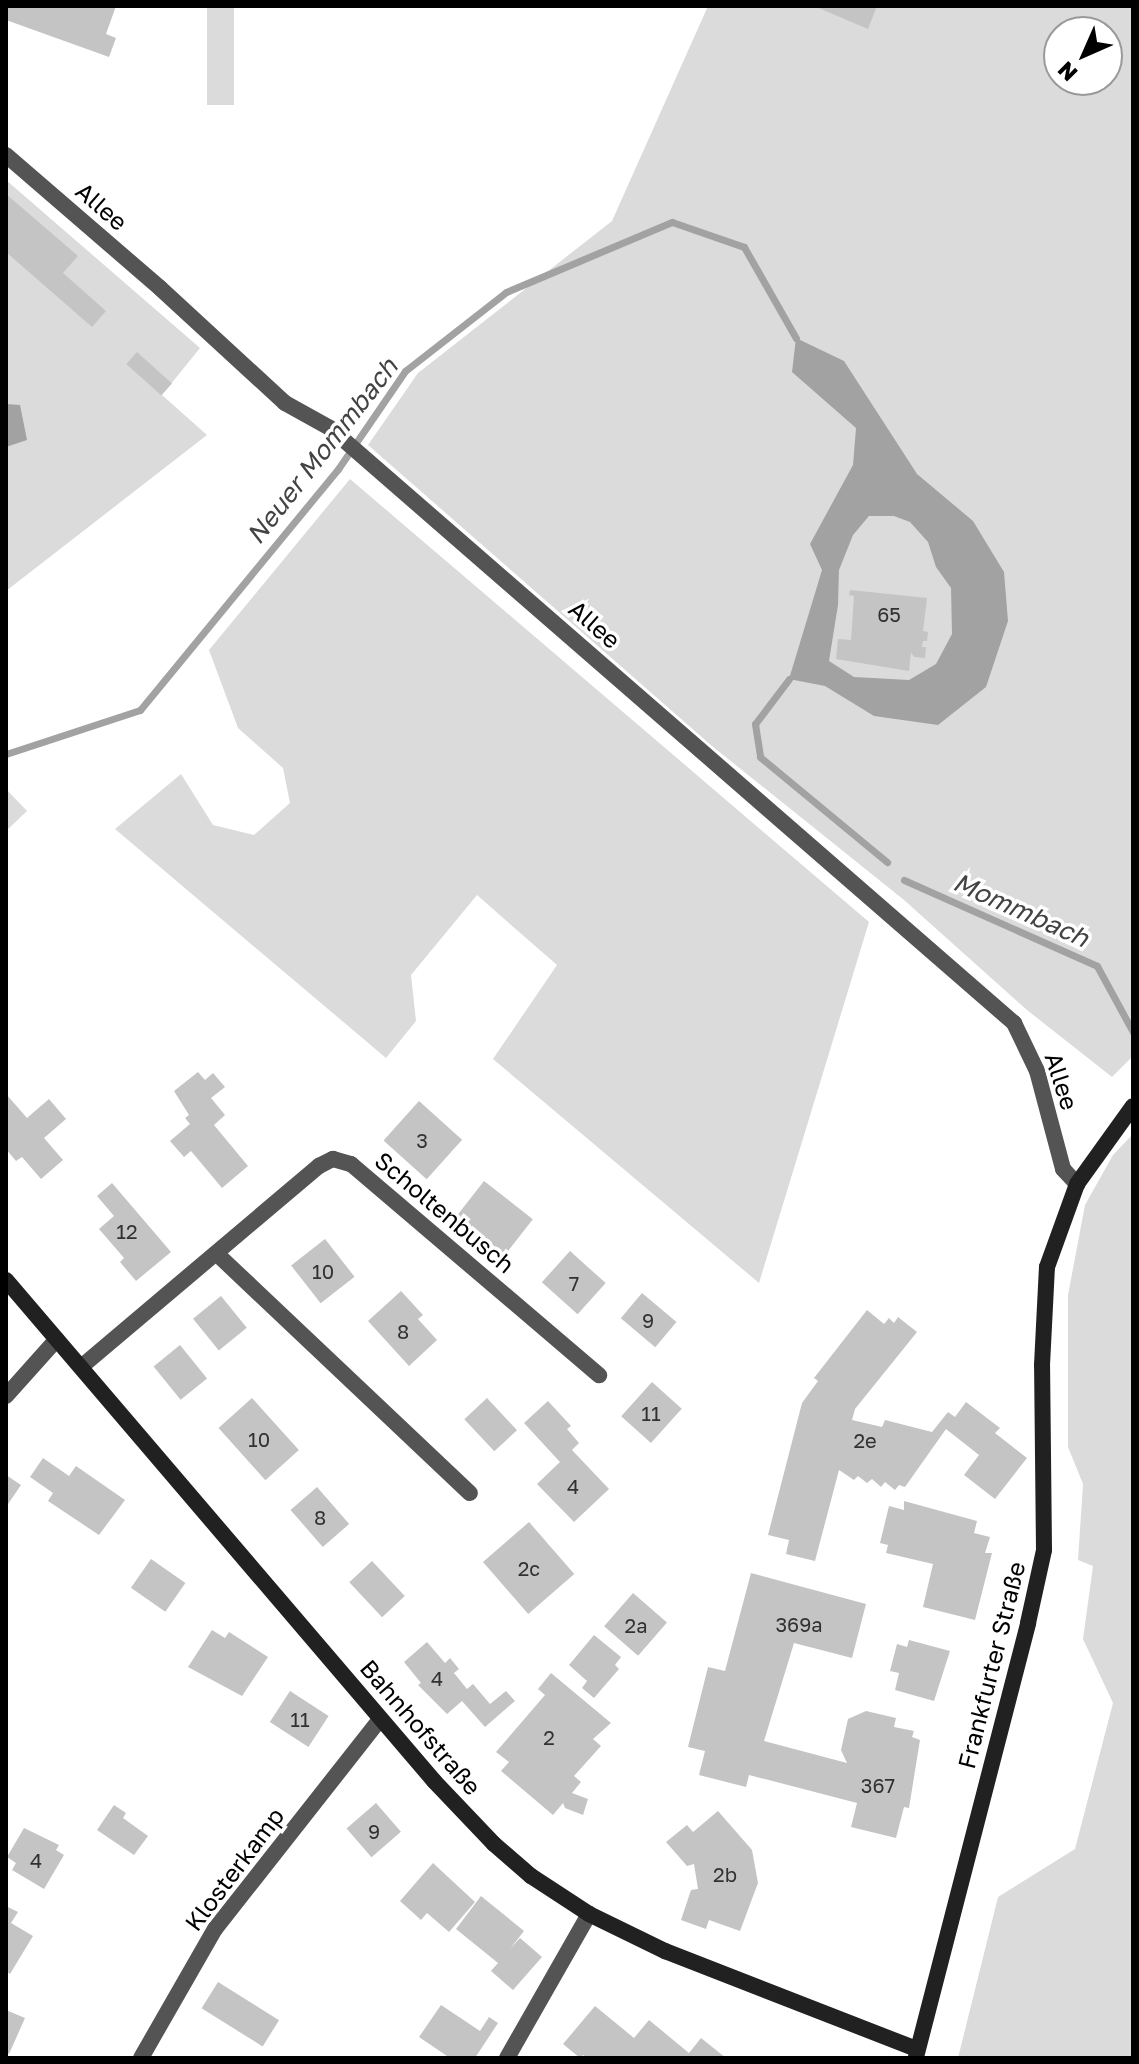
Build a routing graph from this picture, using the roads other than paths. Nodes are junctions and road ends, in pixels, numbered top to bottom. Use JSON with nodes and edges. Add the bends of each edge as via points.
{"nodes":[{"id":1,"x":6,"y":155,"type":"edge"},
{"id":2,"x":1133,"y":1106,"type":"edge"},
{"id":3,"x":1077,"y":1184,"type":"junction"},
{"id":4,"x":217,"y":1254,"type":"junction"},
{"id":5,"x":6,"y":1280,"type":"edge"},
{"id":6,"x":57,"y":1339,"type":"junction"},
{"id":7,"x":81,"y":1367,"type":"junction"},
{"id":8,"x":599,"y":1375,"type":"dead end"},
{"id":9,"x":6,"y":1396,"type":"edge"},
{"id":10,"x":470,"y":1493,"type":"dead end"},
{"id":11,"x":380,"y":1719,"type":"junction"},
{"id":12,"x":589,"y":1914,"type":"junction"},
{"id":13,"x":916,"y":2054,"type":"edge"},
{"id":14,"x":511,"y":2057,"type":"edge"},
{"id":15,"x":141,"y":2058,"type":"edge"}],
"edges":[{"from":1,"to":3,"type":"street","name":"Allee","via":[[285,403],[330,428],[1014,1023],[1037,1071],[1063,1169]]},
{"from":2,"to":3,"type":"street","name":"Frankfurter Straße"},
{"from":3,"to":13,"type":"street","name":"Frankfurter Straße","via":[[1047,1267],[1044,1550]]},
{"from":4,"to":7,"type":"street","name":"Scholtenbusch"},
{"from":4,"to":8,"type":"street","name":"Scholtenbusch","via":[[319,1166],[333,1159],[351,1164]]},
{"from":4,"to":10,"type":"street"},
{"from":5,"to":6,"type":"street","name":"Bahnhofstraße"},
{"from":6,"to":7,"type":"street","name":"Bahnhofstraße"},
{"from":6,"to":9,"type":"street"},
{"from":7,"to":11,"type":"street","name":"Bahnhofstraße"},
{"from":11,"to":12,"type":"street","name":"Bahnhofstraße","via":[[494,1844]]},
{"from":11,"to":15,"type":"street","name":"Klosterkamp","via":[[215,1929]]},
{"from":12,"to":13,"type":"street","name":"Bahnhofstraße","via":[[665,1951]]},
{"from":12,"to":14,"type":"street"}]}
